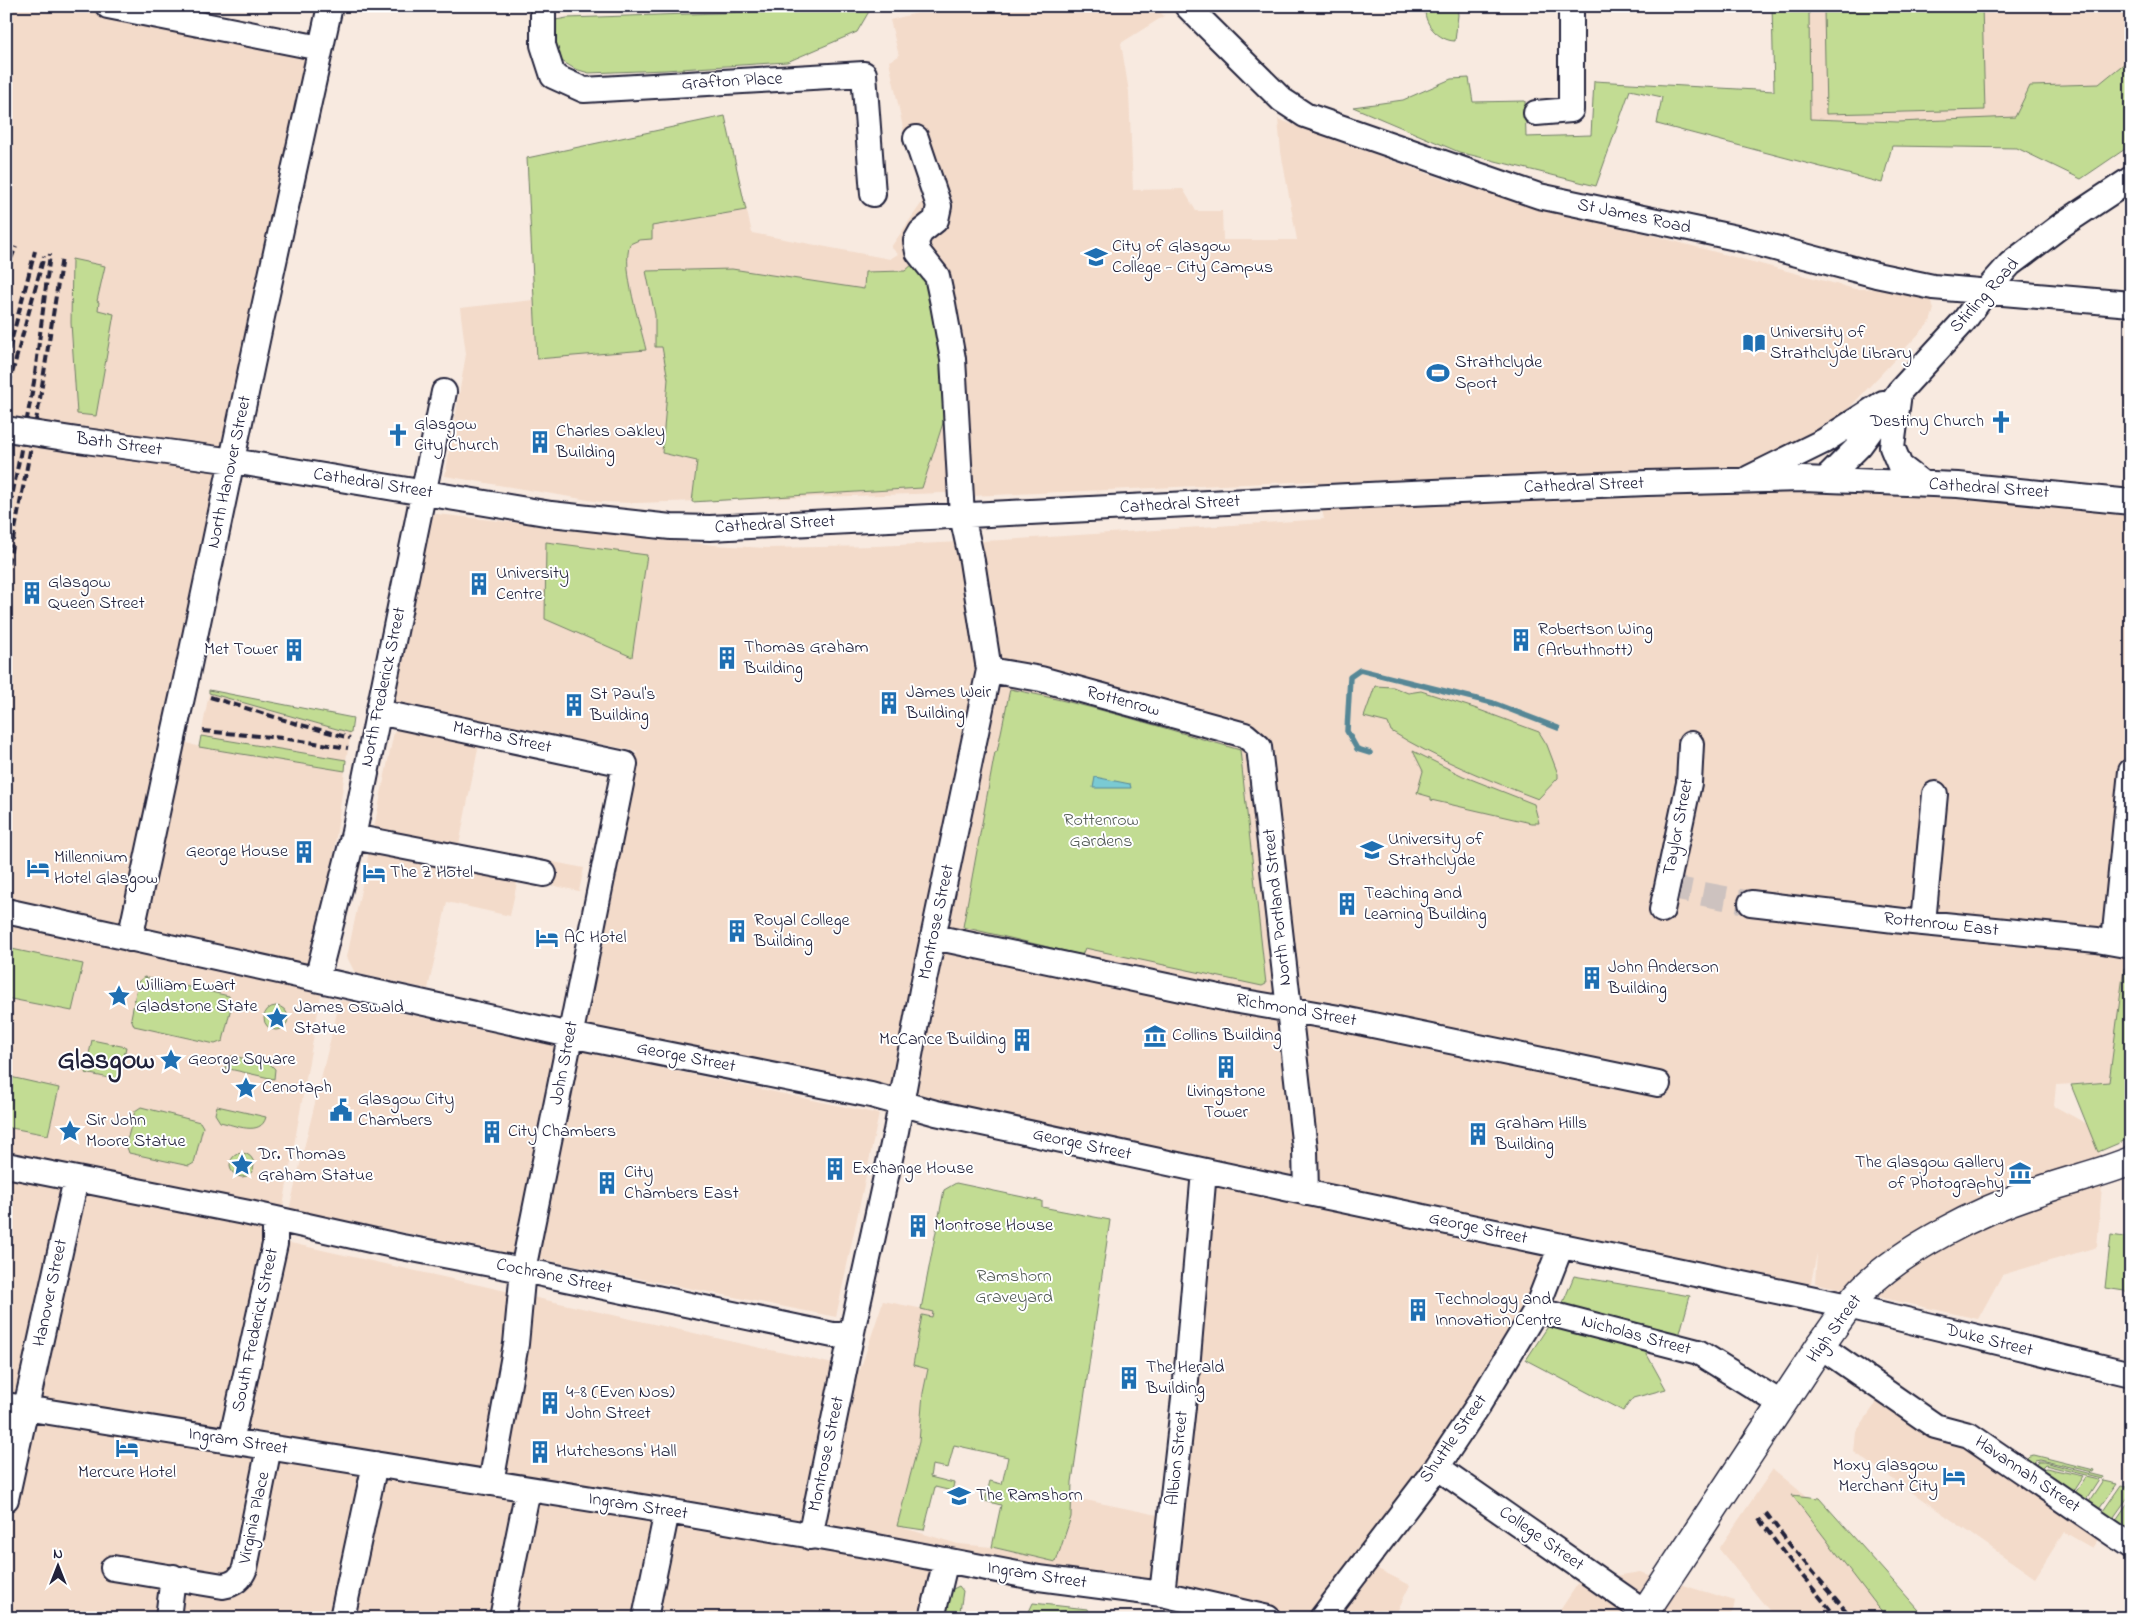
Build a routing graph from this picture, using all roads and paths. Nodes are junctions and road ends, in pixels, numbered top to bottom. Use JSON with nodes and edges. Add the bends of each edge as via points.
{"nodes":[{"id":1,"x":108,"y":6,"type":"edge"},
{"id":2,"x":330,"y":6,"type":"edge"},
{"id":3,"x":543,"y":6,"type":"edge"},
{"id":4,"x":1187,"y":6,"type":"edge"},
{"id":5,"x":1571,"y":6,"type":"edge"},
{"id":6,"x":320,"y":48,"type":"junction"},
{"id":7,"x":1536,"y":113,"type":"dead end"},
{"id":8,"x":916,"y":138,"type":"dead end"},
{"id":9,"x":2131,"y":179,"type":"edge"},
{"id":10,"x":873,"y":194,"type":"dead end"},
{"id":11,"x":1986,"y":291,"type":"junction"},
{"id":12,"x":2131,"y":304,"type":"edge"},
{"id":13,"x":444,"y":392,"type":"dead end"},
{"id":14,"x":1899,"y":392,"type":"junction"},
{"id":15,"x":6,"y":429,"type":"edge"},
{"id":16,"x":233,"y":461,"type":"junction"},
{"id":17,"x":1825,"y":480,"type":"junction"},
{"id":18,"x":1743,"y":481,"type":"junction"},
{"id":19,"x":1922,"y":483,"type":"junction"},
{"id":20,"x":424,"y":492,"type":"junction"},
{"id":21,"x":2131,"y":502,"type":"edge"},
{"id":22,"x":962,"y":516,"type":"junction"},
{"id":23,"x":989,"y":670,"type":"junction"},
{"id":24,"x":378,"y":712,"type":"junction"},
{"id":25,"x":1254,"y":742,"type":"joint"},
{"id":26,"x":1691,"y":744,"type":"dead end"},
{"id":27,"x":625,"y":764,"type":"joint"},
{"id":28,"x":2131,"y":771,"type":"edge"},
{"id":29,"x":1935,"y":794,"type":"dead end"},
{"id":30,"x":353,"y":837,"type":"junction"},
{"id":31,"x":544,"y":874,"type":"dead end"},
{"id":32,"x":1751,"y":903,"type":"tunnel mouth"},
{"id":33,"x":1662,"y":910,"type":"dead end"},
{"id":34,"x":6,"y":911,"type":"edge"},
{"id":35,"x":1913,"y":922,"type":"junction"},
{"id":36,"x":934,"y":937,"type":"junction"},
{"id":37,"x":130,"y":939,"type":"junction"},
{"id":38,"x":2122,"y":944,"type":"edge"},
{"id":39,"x":317,"y":979,"type":"junction"},
{"id":40,"x":1289,"y":1009,"type":"junction"},
{"id":41,"x":570,"y":1035,"type":"junction"},
{"id":42,"x":1658,"y":1084,"type":"dead end"},
{"id":43,"x":901,"y":1103,"type":"junction"},
{"id":44,"x":2131,"y":1161,"type":"edge"},
{"id":45,"x":6,"y":1165,"type":"edge"},
{"id":46,"x":1204,"y":1171,"type":"junction"},
{"id":47,"x":76,"y":1179,"type":"junction"},
{"id":48,"x":1306,"y":1193,"type":"junction"},
{"id":49,"x":275,"y":1219,"type":"junction"},
{"id":50,"x":1561,"y":1246,"type":"junction"},
{"id":51,"x":523,"y":1270,"type":"junction"},
{"id":52,"x":1848,"y":1306,"type":"junction"},
{"id":53,"x":1536,"y":1310,"type":"junction"},
{"id":54,"x":843,"y":1331,"type":"junction"},
{"id":55,"x":1820,"y":1346,"type":"junction"},
{"id":56,"x":2131,"y":1374,"type":"edge"},
{"id":57,"x":1782,"y":1404,"type":"junction"},
{"id":58,"x":16,"y":1406,"type":"edge"},
{"id":59,"x":231,"y":1441,"type":"junction"},
{"id":60,"x":270,"y":1447,"type":"junction"},
{"id":61,"x":375,"y":1464,"type":"junction"},
{"id":62,"x":1437,"y":1467,"type":"junction"},
{"id":63,"x":491,"y":1483,"type":"junction"},
{"id":64,"x":528,"y":1489,"type":"junction"},
{"id":65,"x":6,"y":1498,"type":"edge"},
{"id":66,"x":666,"y":1511,"type":"junction"},
{"id":67,"x":810,"y":1537,"type":"junction"},
{"id":68,"x":2131,"y":1546,"type":"edge"},
{"id":69,"x":946,"y":1560,"type":"junction"},
{"id":70,"x":113,"y":1568,"type":"dead end"},
{"id":71,"x":174,"y":1577,"type":"junction"},
{"id":72,"x":1162,"y":1594,"type":"junction"},
{"id":73,"x":1197,"y":1610,"type":"edge"},
{"id":74,"x":1643,"y":1615,"type":"edge"},
{"id":75,"x":168,"y":1618,"type":"edge"},
{"id":76,"x":342,"y":1618,"type":"edge"},
{"id":77,"x":502,"y":1618,"type":"edge"},
{"id":78,"x":645,"y":1618,"type":"edge"},
{"id":79,"x":932,"y":1618,"type":"edge"},
{"id":80,"x":1268,"y":1618,"type":"edge"},
{"id":81,"x":1322,"y":1618,"type":"edge"}],
"edges":[{"from":1,"to":6,"type":"street"},
{"from":2,"to":6,"type":"street","name":"North Hanover Street"},
{"from":3,"to":10,"type":"street","name":"Grafton Place","via":[[543,45],[553,76],[584,90],[864,74]]},
{"from":4,"to":11,"type":"street","name":"St James Road","via":[[1282,100],[1305,115],[1342,129],[1539,196],[1741,239],[1933,287]]},
{"from":5,"to":7,"type":"street","via":[[1570,110]]},
{"from":6,"to":16,"type":"street","name":"North Hanover Street"},
{"from":8,"to":22,"type":"street","name":"Montrose Street","via":[[939,206],[936,220],[921,232],[916,241],[918,252],[940,285],[953,359]]},
{"from":9,"to":11,"type":"street","name":"Stirling Road","via":[[2010,264]]},
{"from":11,"to":12,"type":"street","name":"St James Road"},
{"from":11,"to":14,"type":"street","name":"Stirling Road","via":[[1964,321]]},
{"from":13,"to":20,"type":"street","name":"North Frederick Street"},
{"from":14,"to":17,"type":"street","name":"Stirling Road","via":[[1860,445]]},
{"from":14,"to":18,"type":"street","name":"Stirling Road","via":[[1832,436]]},
{"from":14,"to":19,"type":"street","via":[[1892,447],[1900,466]]},
{"from":15,"to":16,"type":"street","name":"Bath Street","bridge":true},
{"from":16,"to":20,"type":"street","name":"Cathedral Street"},
{"from":16,"to":37,"type":"street","name":"North Hanover Street","bridge":true},
{"from":17,"to":18,"type":"street","name":"Cathedral Street"},
{"from":17,"to":19,"type":"street","name":"Cathedral Street"},
{"from":18,"to":22,"type":"street","name":"Cathedral Street","via":[[1388,494]]},
{"from":19,"to":21,"type":"street","name":"Cathedral Street"},
{"from":20,"to":22,"type":"street","name":"Cathedral Street","via":[[551,514],[670,527],[710,528]]},
{"from":20,"to":24,"type":"street","name":"North Frederick Street"},
{"from":22,"to":23,"type":"street","name":"Montrose Street"},
{"from":23,"to":25,"type":"street","name":"Rottenrow","via":[[1042,680],[1245,735]]},
{"from":23,"to":36,"type":"street","name":"Montrose Street"},
{"from":24,"to":27,"type":"street","name":"Martha Street"},
{"from":24,"to":30,"type":"street","name":"North Frederick Street"},
{"from":25,"to":40,"type":"street","name":"North Portland Street","via":[[1259,747]]},
{"from":26,"to":33,"type":"street","name":"Taylor Street","via":[[1689,783]]},
{"from":27,"to":41,"type":"street","name":"John Street"},
{"from":28,"to":38,"type":"street"},
{"from":29,"to":35,"type":"street"},
{"from":30,"to":31,"type":"street"},
{"from":30,"to":39,"type":"street","name":"North Frederick Street"},
{"from":32,"to":35,"type":"street","name":"Rottenrow East"},
{"from":34,"to":37,"type":"street"},
{"from":35,"to":38,"type":"street","name":"Rottenrow East"},
{"from":36,"to":40,"type":"street","name":"Richmond Street"},
{"from":36,"to":43,"type":"street","name":"Montrose Street"},
{"from":37,"to":39,"type":"street"},
{"from":39,"to":41,"type":"street","name":"George Street"},
{"from":40,"to":42,"type":"street","name":"Richmond Street"},
{"from":40,"to":48,"type":"street","name":"North Portland Street","via":[[1305,1149]]},
{"from":41,"to":43,"type":"street","name":"George Street"},
{"from":41,"to":51,"type":"street","name":"John Street"},
{"from":43,"to":46,"type":"street","name":"George Street"},
{"from":43,"to":54,"type":"street","name":"Montrose Street"},
{"from":44,"to":52,"type":"main road","name":"High Street","via":[[2015,1199],[1956,1225],[1882,1273]]},
{"from":45,"to":47,"type":"street"},
{"from":46,"to":48,"type":"street","name":"George Street"},
{"from":46,"to":72,"type":"street","name":"Albion Street","via":[[1186,1380]]},
{"from":47,"to":49,"type":"street"},
{"from":47,"to":58,"type":"street","name":"Hanover Street"},
{"from":48,"to":50,"type":"street","name":"George Street"},
{"from":49,"to":51,"type":"street","name":"Cochrane Street","via":[[402,1248]]},
{"from":49,"to":59,"type":"street","name":"South Frederick Street","via":[[275,1244]]},
{"from":50,"to":52,"type":"street","name":"George Street"},
{"from":50,"to":53,"type":"street","name":"Shuttle Street"},
{"from":51,"to":54,"type":"street","name":"Cochrane Street"},
{"from":51,"to":63,"type":"street","name":"John Street","via":[[516,1344]]},
{"from":52,"to":55,"type":"main road","name":"High Street"},
{"from":52,"to":56,"type":"street","name":"Duke Street"},
{"from":53,"to":57,"type":"street","name":"Nicholas Street","via":[[1698,1352]]},
{"from":53,"to":62,"type":"street","name":"Shuttle Street","via":[[1480,1404]]},
{"from":54,"to":67,"type":"street","name":"Montrose Street","via":[[844,1371]]},
{"from":55,"to":57,"type":"main road","name":"High Street"},
{"from":55,"to":68,"type":"street","name":"Havannah Street","via":[[1935,1426],[1969,1435]]},
{"from":57,"to":74,"type":"main road","name":"High Street"},
{"from":58,"to":59,"type":"street","name":"Ingram Street"},
{"from":58,"to":65,"type":"street","name":"Hanover Street"},
{"from":59,"to":60,"type":"street","name":"Ingram Street"},
{"from":60,"to":61,"type":"street","name":"Ingram Street"},
{"from":60,"to":71,"type":"street","name":"Virginia Place","via":[[242,1576],[231,1585],[223,1586]]},
{"from":61,"to":63,"type":"street","name":"Ingram Street"},
{"from":61,"to":76,"type":"street"},
{"from":62,"to":74,"type":"street","name":"College Street"},
{"from":62,"to":81,"type":"street","name":"Shuttle Street"},
{"from":63,"to":64,"type":"street","name":"Ingram Street"},
{"from":64,"to":66,"type":"street","name":"Ingram Street"},
{"from":64,"to":77,"type":"street"},
{"from":66,"to":67,"type":"street","name":"Ingram Street"},
{"from":66,"to":78,"type":"street"},
{"from":67,"to":69,"type":"street","name":"Ingram Street"},
{"from":69,"to":72,"type":"street","name":"Ingram Street","via":[[1039,1578]]},
{"from":69,"to":79,"type":"street"},
{"from":70,"to":71,"type":"street","name":"Virginia Place"},
{"from":71,"to":75,"type":"street"},
{"from":72,"to":73,"type":"street","name":"Ingram Street"},
{"from":73,"to":80,"type":"street","name":"Ingram Street"}]}
